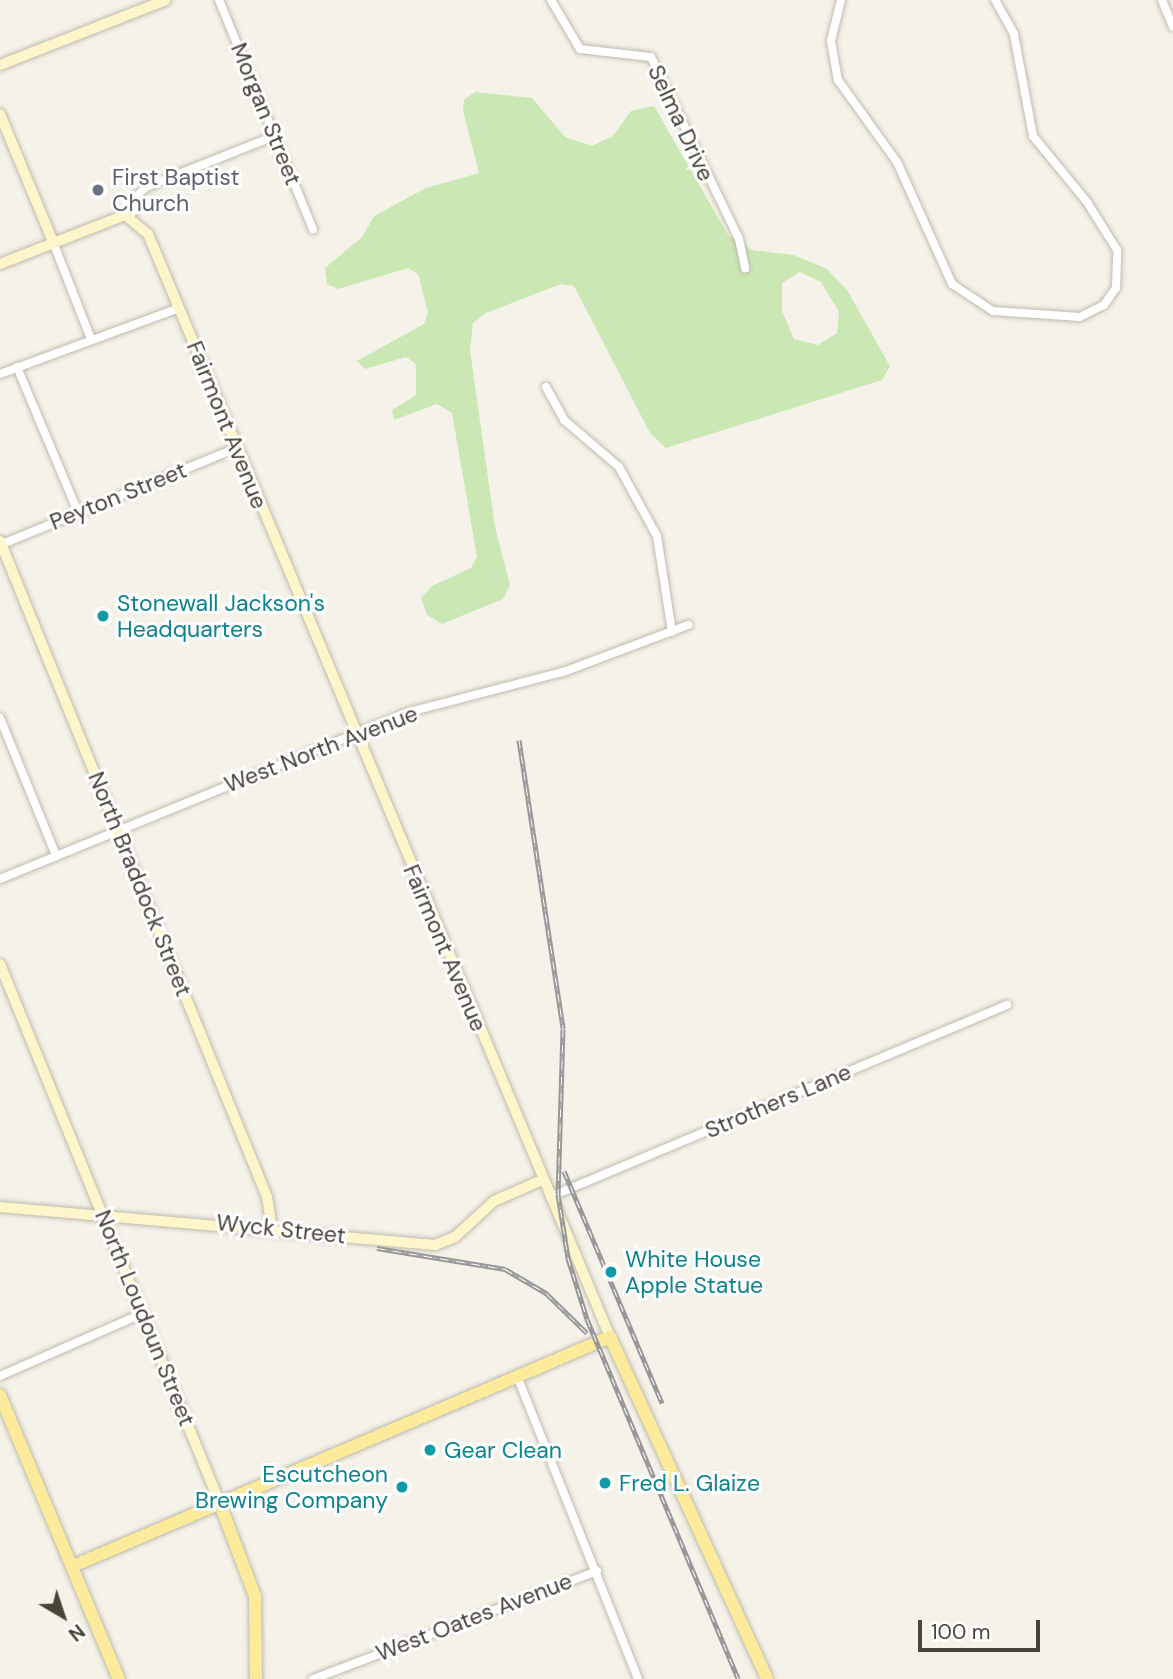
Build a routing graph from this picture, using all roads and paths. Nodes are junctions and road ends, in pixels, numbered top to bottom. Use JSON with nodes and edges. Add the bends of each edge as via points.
{"nodes":[{"id":1,"x":131,"y":0,"type":"edge"},
{"id":2,"x":166,"y":0,"type":"edge"},
{"id":3,"x":219,"y":0,"type":"edge"},
{"id":4,"x":551,"y":0,"type":"edge"},
{"id":5,"x":995,"y":0,"type":"edge"},
{"id":6,"x":1162,"y":0,"type":"edge"},
{"id":7,"x":841,"y":1,"type":"edge"},
{"id":8,"x":136,"y":12,"type":"junction"},
{"id":9,"x":1173,"y":27,"type":"edge"},
{"id":10,"x":0,"y":65,"type":"edge"},
{"id":11,"x":0,"y":114,"type":"edge"},
{"id":12,"x":275,"y":136,"type":"junction"},
{"id":13,"x":131,"y":216,"type":"junction"},
{"id":14,"x":313,"y":229,"type":"dead end"},
{"id":15,"x":53,"y":242,"type":"junction"},
{"id":16,"x":0,"y":264,"type":"edge"},
{"id":17,"x":744,"y":268,"type":"dead end"},
{"id":18,"x":179,"y":308,"type":"junction"},
{"id":19,"x":90,"y":339,"type":"junction"},
{"id":20,"x":17,"y":367,"type":"junction"},
{"id":21,"x":0,"y":374,"type":"edge"},
{"id":22,"x":546,"y":387,"type":"dead end"},
{"id":23,"x":236,"y":448,"type":"junction"},
{"id":24,"x":78,"y":512,"type":"junction"},
{"id":25,"x":0,"y":543,"type":"edge"},
{"id":26,"x":688,"y":625,"type":"dead end"},
{"id":27,"x":671,"y":632,"type":"junction"},
{"id":28,"x":0,"y":718,"type":"edge"},
{"id":29,"x":356,"y":732,"type":"junction"},
{"id":30,"x":119,"y":829,"type":"junction"},
{"id":31,"x":55,"y":855,"type":"junction"},
{"id":32,"x":0,"y":879,"type":"edge"},
{"id":33,"x":0,"y":964,"type":"edge"},
{"id":34,"x":1007,"y":1005,"type":"dead end"},
{"id":35,"x":542,"y":1180,"type":"junction"},
{"id":36,"x":550,"y":1197,"type":"junction"},
{"id":37,"x":0,"y":1207,"type":"edge"},
{"id":38,"x":104,"y":1217,"type":"junction"},
{"id":39,"x":272,"y":1228,"type":"junction"},
{"id":40,"x":141,"y":1314,"type":"junction"},
{"id":41,"x":610,"y":1337,"type":"junction"},
{"id":42,"x":0,"y":1376,"type":"edge"},
{"id":43,"x":517,"y":1376,"type":"junction"},
{"id":44,"x":0,"y":1395,"type":"edge"},
{"id":45,"x":220,"y":1504,"type":"junction"},
{"id":46,"x":73,"y":1566,"type":"junction"},
{"id":47,"x":597,"y":1571,"type":"junction"},
{"id":48,"x":119,"y":1679,"type":"edge"},
{"id":49,"x":256,"y":1679,"type":"edge"},
{"id":50,"x":313,"y":1679,"type":"edge"},
{"id":51,"x":638,"y":1679,"type":"edge"},
{"id":52,"x":767,"y":1679,"type":"edge"}],
"edges":[{"from":1,"to":8,"type":"street"},
{"from":2,"to":8,"type":"street"},
{"from":3,"to":12,"type":"street","name":"Morgan Street"},
{"from":4,"to":17,"type":"street","name":"Selma Drive","via":[[585,52],[651,57],[739,239]]},
{"from":5,"to":7,"type":"street","via":[[1014,34],[1033,136],[1087,202],[1117,250],[1116,288],[1104,305],[1080,317],[993,311],[952,285],[892,153],[838,80],[831,41]]},
{"from":6,"to":9,"type":"street"},
{"from":8,"to":10,"type":"street"},
{"from":11,"to":15,"type":"street"},
{"from":12,"to":13,"type":"street","via":[[146,187],[135,198]]},
{"from":12,"to":14,"type":"street","name":"Morgan Street"},
{"from":13,"to":15,"type":"street"},
{"from":13,"to":18,"type":"street","name":"Fairmont Avenue","via":[[148,234]]},
{"from":15,"to":16,"type":"street"},
{"from":15,"to":19,"type":"street"},
{"from":18,"to":19,"type":"street"},
{"from":18,"to":23,"type":"street","name":"Fairmont Avenue"},
{"from":19,"to":20,"type":"street"},
{"from":20,"to":21,"type":"street"},
{"from":20,"to":24,"type":"street"},
{"from":22,"to":27,"type":"street","via":[[564,420],[619,467],[657,536]]},
{"from":23,"to":24,"type":"street","name":"Peyton Street"},
{"from":23,"to":29,"type":"street","name":"Fairmont Avenue"},
{"from":24,"to":25,"type":"street","name":"Peyton Street"},
{"from":25,"to":30,"type":"street","name":"North Braddock Street"},
{"from":26,"to":27,"type":"street","name":"West North Avenue"},
{"from":27,"to":29,"type":"street","name":"West North Avenue","via":[[563,672],[523,678]]},
{"from":28,"to":31,"type":"street"},
{"from":29,"to":30,"type":"street","name":"West North Avenue"},
{"from":29,"to":35,"type":"street","name":"Fairmont Avenue"},
{"from":30,"to":31,"type":"street","name":"West North Avenue"},
{"from":30,"to":39,"type":"street","name":"North Braddock Street","via":[[267,1197]]},
{"from":31,"to":32,"type":"street","name":"West North Avenue"},
{"from":33,"to":38,"type":"street","name":"North Loudoun Street"},
{"from":34,"to":36,"type":"street","name":"Strothers Lane"},
{"from":35,"to":36,"type":"street","name":"Fairmont Avenue"},
{"from":35,"to":39,"type":"street","name":"Wyck Street","via":[[500,1197],[454,1237],[435,1245]]},
{"from":36,"to":41,"type":"street","name":"Fairmont Avenue"},
{"from":37,"to":38,"type":"street","name":"Wyck Street"},
{"from":38,"to":39,"type":"street","name":"Wyck Street"},
{"from":38,"to":40,"type":"street","name":"North Loudoun Street"},
{"from":40,"to":42,"type":"street"},
{"from":40,"to":45,"type":"street","name":"North Loudoun Street"},
{"from":41,"to":43,"type":"main road"},
{"from":41,"to":52,"type":"main road","name":"Fairmont Avenue"},
{"from":43,"to":45,"type":"main road"},
{"from":43,"to":47,"type":"street"},
{"from":44,"to":46,"type":"main road"},
{"from":45,"to":46,"type":"main road"},
{"from":45,"to":49,"type":"main road","name":"North Loudoun Street","via":[[255,1596]]},
{"from":46,"to":48,"type":"main road"},
{"from":47,"to":50,"type":"street","name":"West Oates Avenue"},
{"from":47,"to":51,"type":"street"}]}
